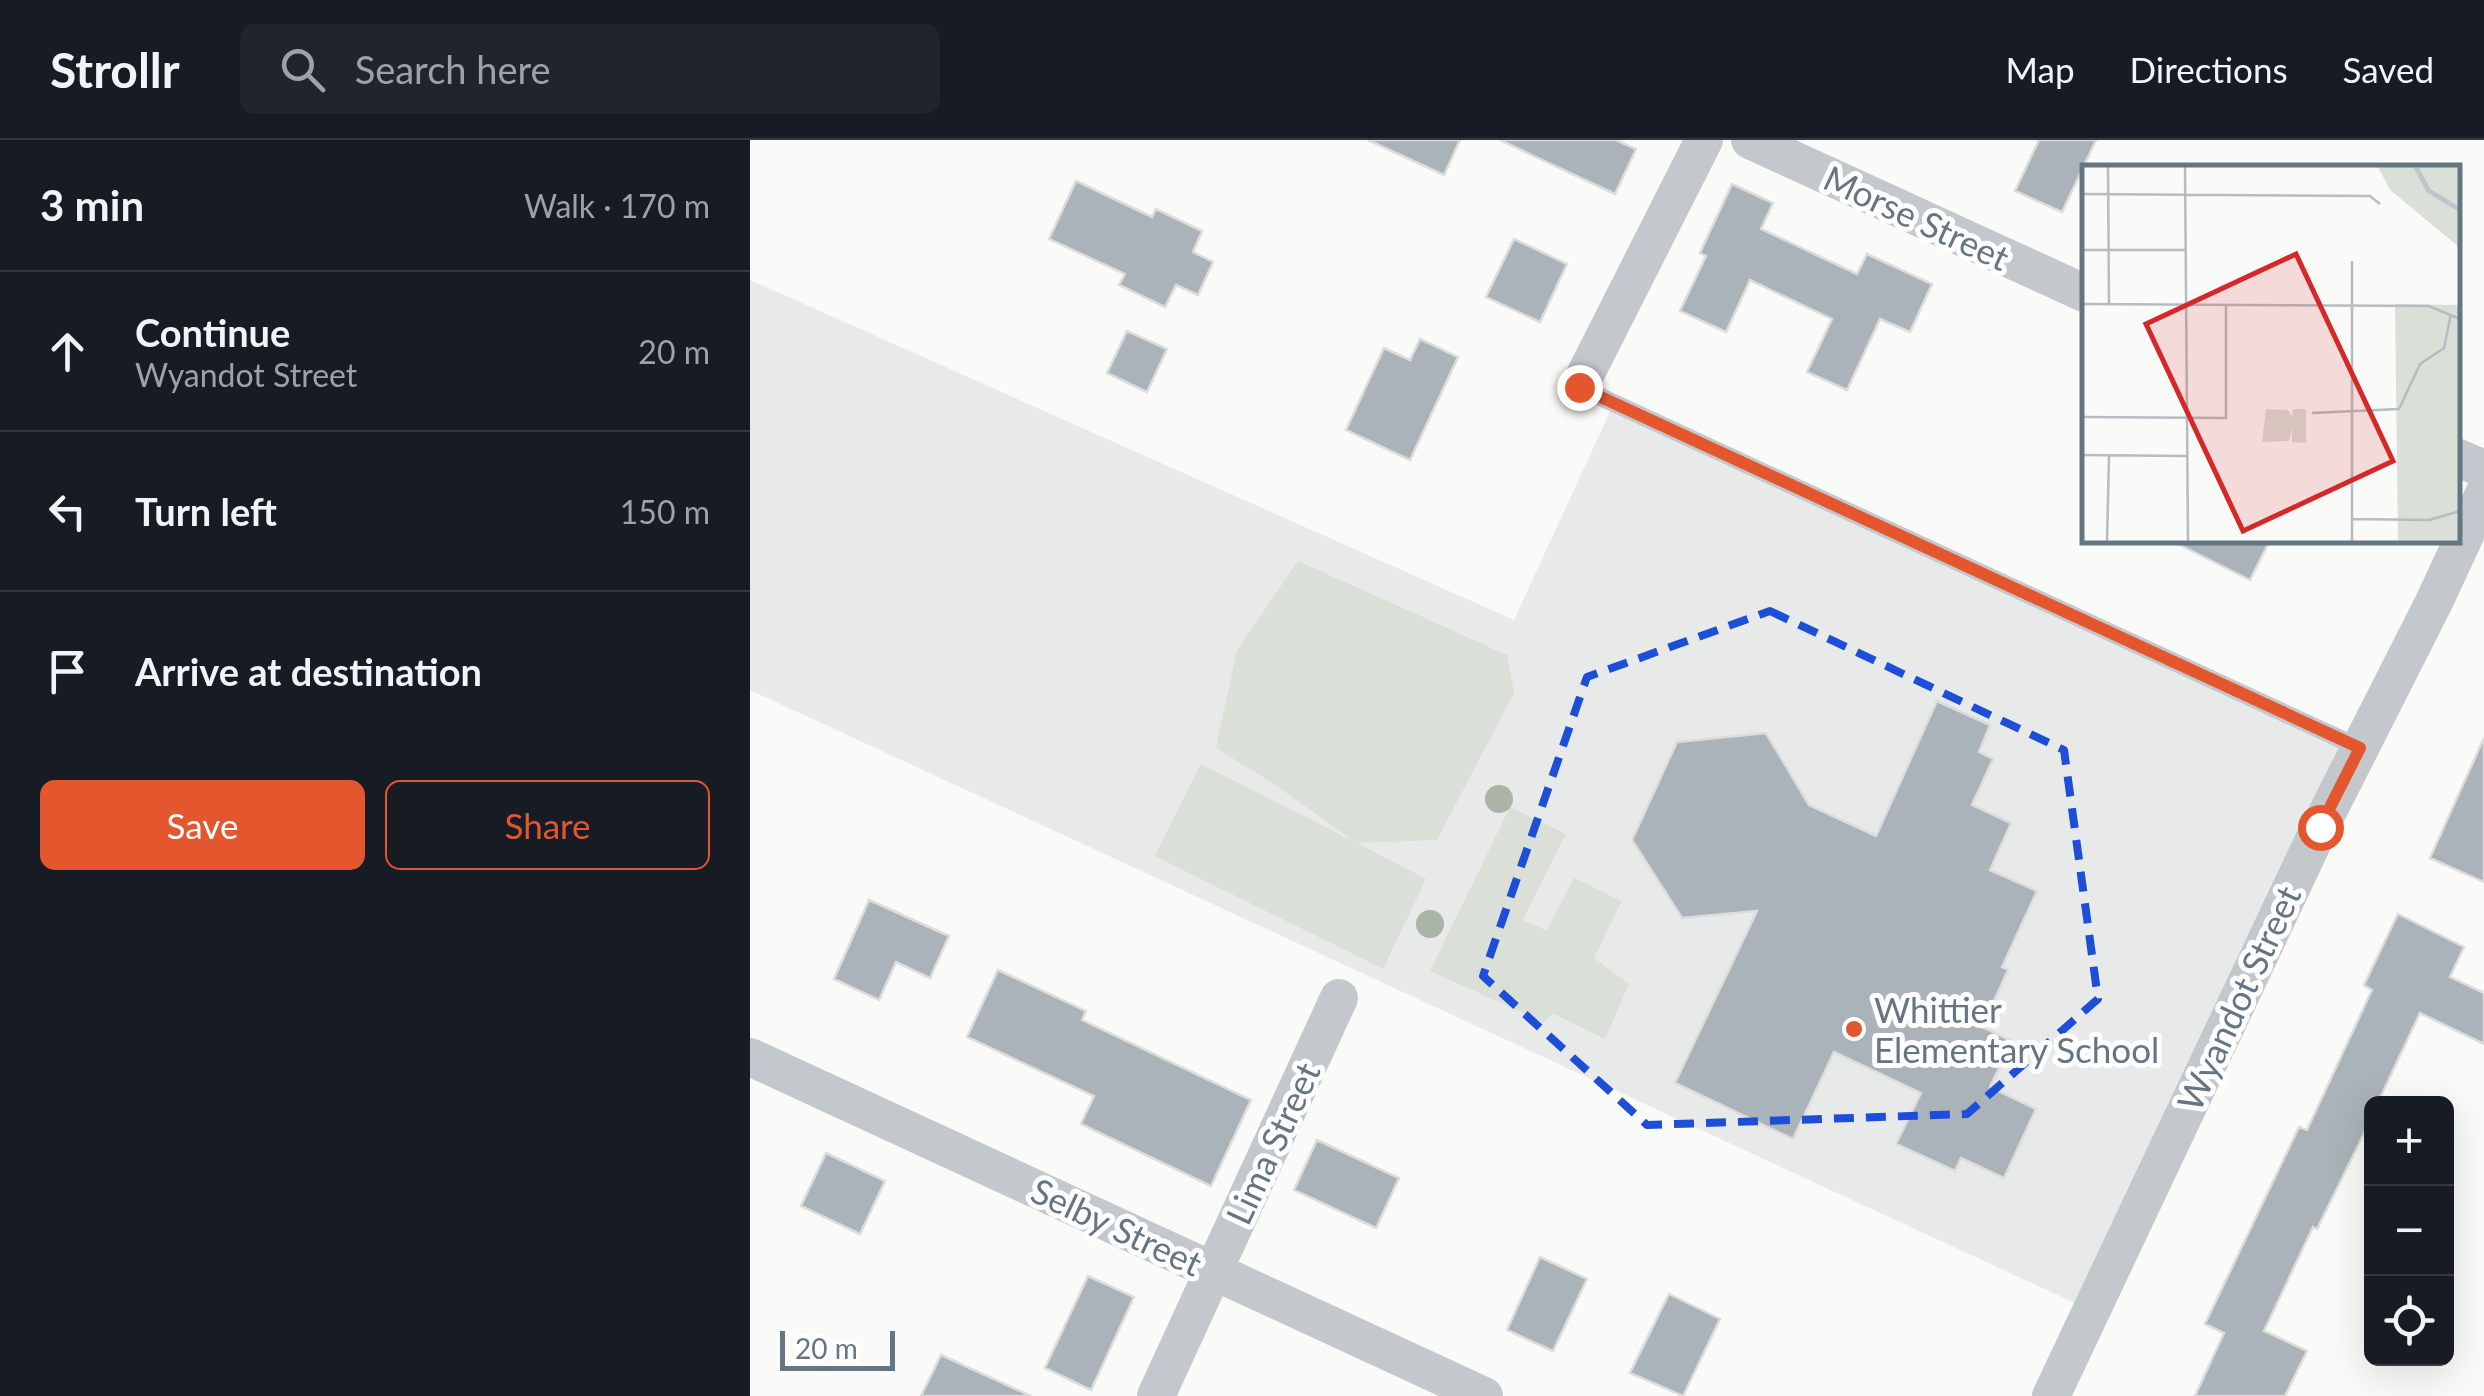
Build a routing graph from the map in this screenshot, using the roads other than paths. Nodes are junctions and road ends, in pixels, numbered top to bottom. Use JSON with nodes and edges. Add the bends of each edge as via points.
{"nodes":[{"id":1,"x":1704,"y":140,"type":"edge"},
{"id":2,"x":1750,"y":140,"type":"edge"},
{"id":3,"x":2082,"y":292,"type":"edge"},
{"id":4,"x":1579,"y":387,"type":"joint"},
{"id":5,"x":2459,"y":457,"type":"edge"},
{"id":6,"x":2484,"y":468,"type":"edge"},
{"id":7,"x":2484,"y":494,"type":"edge"},
{"id":8,"x":2360,"y":748,"type":"junction"},
{"id":9,"x":1339,"y":998,"type":"dead end"},
{"id":10,"x":750,"y":1057,"type":"edge"},
{"id":11,"x":1214,"y":1272,"type":"junction"},
{"id":12,"x":1156,"y":1396,"type":"edge"},
{"id":13,"x":1484,"y":1396,"type":"edge"},
{"id":14,"x":2051,"y":1396,"type":"edge"}],
"edges":[{"from":1,"to":4,"type":"street"},
{"from":2,"to":3,"type":"street","name":"Morse Street"},
{"from":4,"to":8,"type":"lane"},
{"from":5,"to":6,"type":"street"},
{"from":7,"to":8,"type":"street","name":"Wyandot Street"},
{"from":8,"to":14,"type":"street","name":"Wyandot Street"},
{"from":9,"to":11,"type":"street","name":"Lima Street"},
{"from":10,"to":11,"type":"street","name":"Selby Street"},
{"from":11,"to":12,"type":"street","name":"Lima Street"},
{"from":11,"to":13,"type":"street","name":"Selby Street"}]}
